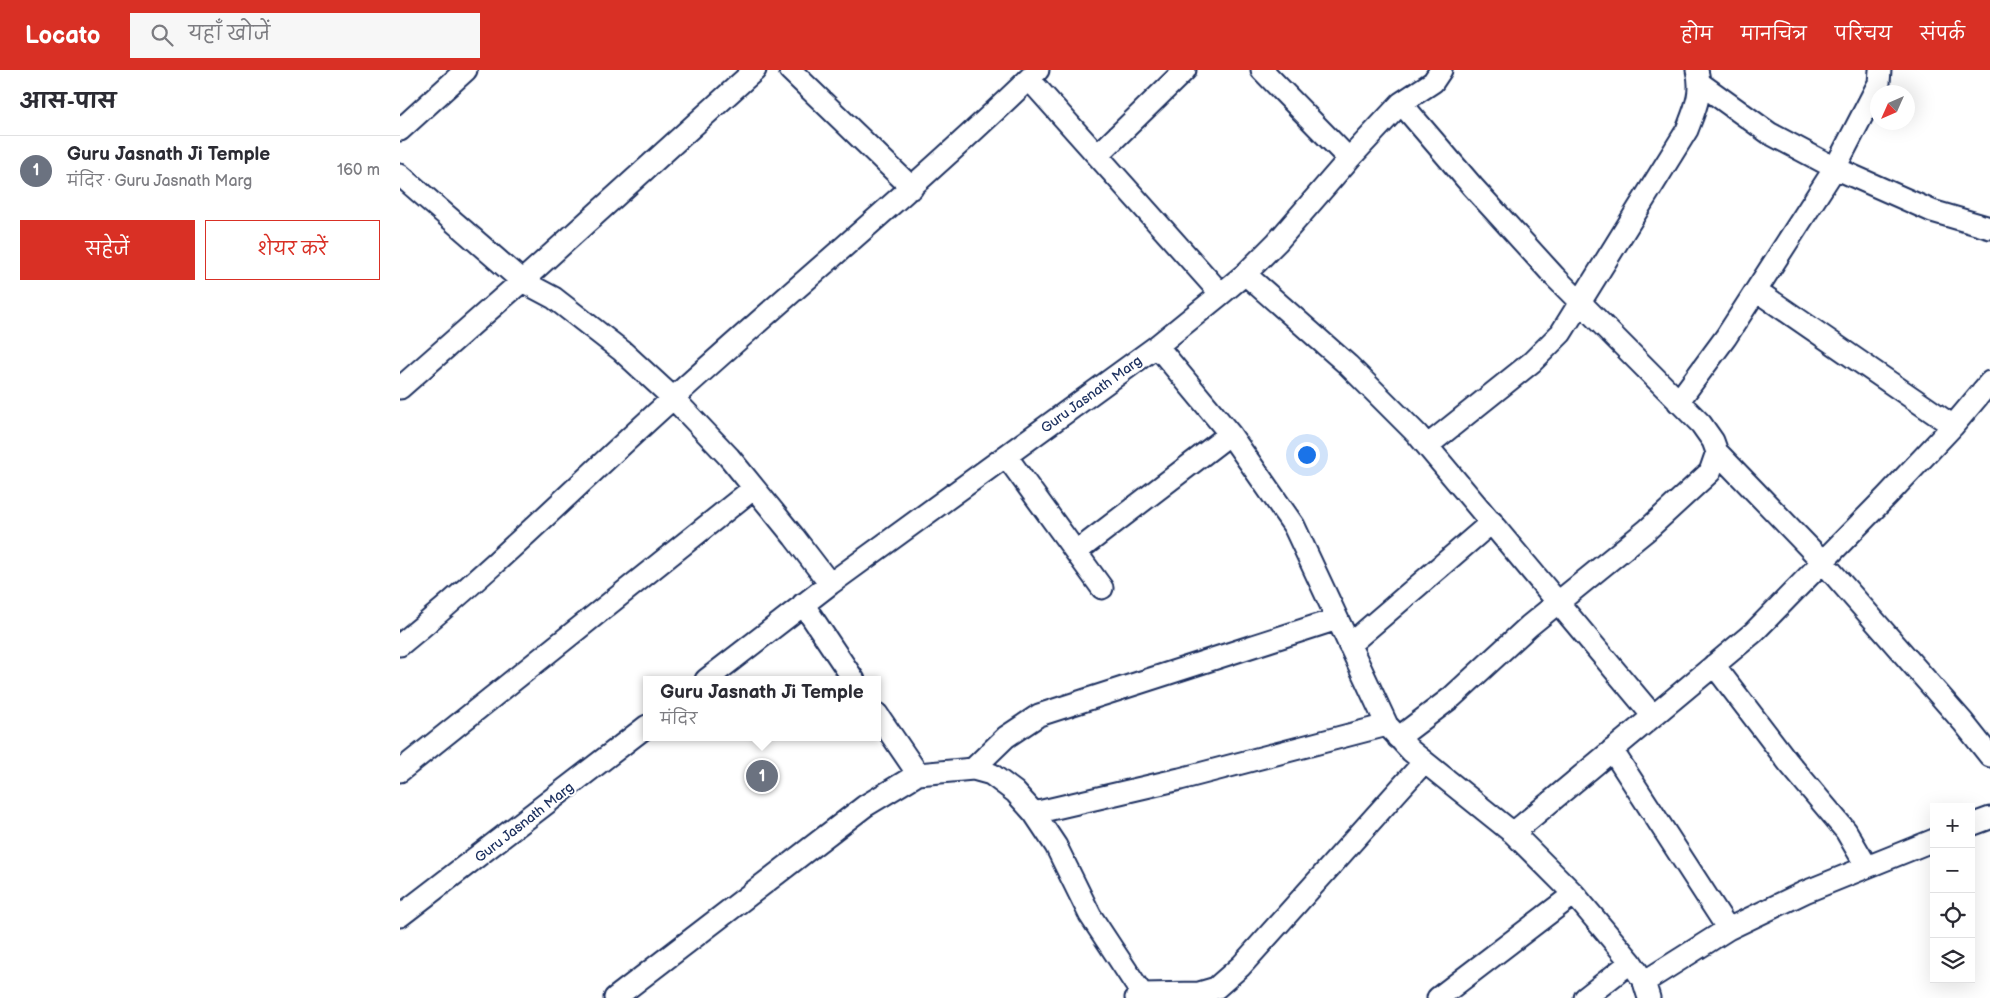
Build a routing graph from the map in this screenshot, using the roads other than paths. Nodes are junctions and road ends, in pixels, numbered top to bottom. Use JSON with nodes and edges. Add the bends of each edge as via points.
{"nodes":[{"id":1,"x":466,"y":70,"type":"edge"},
{"id":2,"x":755,"y":70,"type":"edge"},
{"id":3,"x":790,"y":70,"type":"edge"},
{"id":4,"x":1185,"y":70,"type":"edge"},
{"id":5,"x":1262,"y":70,"type":"edge"},
{"id":6,"x":1441,"y":70,"type":"edge"},
{"id":7,"x":1880,"y":70,"type":"edge"},
{"id":8,"x":1033,"y":74,"type":"edge"},
{"id":9,"x":1698,"y":74,"type":"edge"},
{"id":10,"x":1401,"y":103,"type":"junction"},
{"id":11,"x":400,"y":130,"type":"edge"},
{"id":12,"x":1098,"y":155,"type":"junction"},
{"id":13,"x":1349,"y":159,"type":"junction"},
{"id":14,"x":1835,"y":168,"type":"junction"},
{"id":15,"x":400,"y":175,"type":"edge"},
{"id":16,"x":912,"y":188,"type":"junction"},
{"id":17,"x":1990,"y":228,"type":"edge"},
{"id":18,"x":1245,"y":274,"type":"junction"},
{"id":19,"x":522,"y":281,"type":"junction"},
{"id":20,"x":1757,"y":291,"type":"junction"},
{"id":21,"x":1221,"y":294,"type":"junction"},
{"id":22,"x":1581,"y":302,"type":"junction"},
{"id":23,"x":1157,"y":346,"type":"junction"},
{"id":24,"x":1990,"y":382,"type":"edge"},
{"id":25,"x":400,"y":388,"type":"edge"},
{"id":26,"x":673,"y":398,"type":"junction"},
{"id":27,"x":1678,"y":402,"type":"junction"},
{"id":28,"x":1953,"y":426,"type":"junction"},
{"id":29,"x":1230,"y":434,"type":"junction"},
{"id":30,"x":1427,"y":446,"type":"junction"},
{"id":31,"x":1718,"y":452,"type":"junction"},
{"id":32,"x":1006,"y":456,"type":"junction"},
{"id":33,"x":754,"y":488,"type":"junction"},
{"id":34,"x":1492,"y":522,"type":"junction"},
{"id":35,"x":1076,"y":552,"type":"junction"},
{"id":36,"x":1823,"y":562,"type":"junction"},
{"id":37,"x":830,"y":584,"type":"junction"},
{"id":38,"x":1102,"y":588,"type":"dead end"},
{"id":39,"x":1559,"y":602,"type":"junction"},
{"id":40,"x":803,"y":604,"type":"junction"},
{"id":41,"x":1337,"y":619,"type":"junction"},
{"id":42,"x":400,"y":645,"type":"edge"},
{"id":43,"x":1349,"y":645,"type":"junction"},
{"id":44,"x":1714,"y":665,"type":"junction"},
{"id":45,"x":711,"y":676,"type":"edge"},
{"id":46,"x":851,"y":676,"type":"edge"},
{"id":47,"x":1653,"y":716,"type":"junction"},
{"id":48,"x":881,"y":720,"type":"edge"},
{"id":49,"x":643,"y":729,"type":"edge"},
{"id":50,"x":1392,"y":732,"type":"junction"},
{"id":51,"x":1612,"y":750,"type":"junction"},
{"id":52,"x":1990,"y":756,"type":"edge"},
{"id":53,"x":1424,"y":762,"type":"junction"},
{"id":54,"x":973,"y":769,"type":"junction"},
{"id":55,"x":400,"y":771,"type":"edge"},
{"id":56,"x":918,"y":774,"type":"junction"},
{"id":57,"x":1034,"y":813,"type":"junction"},
{"id":58,"x":1990,"y":818,"type":"edge"},
{"id":59,"x":1975,"y":824,"type":"edge"},
{"id":60,"x":1513,"y":833,"type":"junction"},
{"id":61,"x":1930,"y":842,"type":"edge"},
{"id":62,"x":1867,"y":867,"type":"junction"},
{"id":63,"x":1574,"y":894,"type":"junction"},
{"id":64,"x":400,"y":916,"type":"edge"},
{"id":65,"x":1728,"y":929,"type":"junction"},
{"id":66,"x":1631,"y":962,"type":"junction"},
{"id":67,"x":1646,"y":990,"type":"edge"},
{"id":68,"x":1139,"y":996,"type":"edge"},
{"id":69,"x":1201,"y":996,"type":"edge"},
{"id":70,"x":615,"y":998,"type":"edge"},
{"id":71,"x":1438,"y":998,"type":"edge"},
{"id":72,"x":1585,"y":998,"type":"edge"}],
"edges":[{"from":1,"to":11,"type":"street"},
{"from":2,"to":19,"type":"street"},
{"from":3,"to":16,"type":"street"},
{"from":4,"to":12,"type":"street"},
{"from":5,"to":13,"type":"street"},
{"from":6,"to":10,"type":"street","name":"Guru Jasnath Marg","via":[[1433,82]]},
{"from":7,"to":14,"type":"street","via":[[1880,83]]},
{"from":8,"to":12,"type":"street"},
{"from":8,"to":16,"type":"street"},
{"from":9,"to":14,"type":"street","via":[[1769,133]]},
{"from":9,"to":22,"type":"street","via":[[1697,106],[1686,130]]},
{"from":10,"to":13,"type":"street","name":"Guru Jasnath Marg"},
{"from":10,"to":22,"type":"street","via":[[1555,277]]},
{"from":12,"to":21,"type":"street"},
{"from":13,"to":18,"type":"street","name":"Guru Jasnath Marg"},
{"from":14,"to":17,"type":"street","via":[[1932,211]]},
{"from":14,"to":20,"type":"street"},
{"from":15,"to":19,"type":"street"},
{"from":16,"to":26,"type":"street"},
{"from":18,"to":21,"type":"street","name":"Guru Jasnath Marg"},
{"from":18,"to":30,"type":"street","via":[[1348,364]]},
{"from":19,"to":25,"type":"street"},
{"from":19,"to":26,"type":"street","via":[[554,298],[622,351]]},
{"from":20,"to":27,"type":"street"},
{"from":20,"to":28,"type":"street"},
{"from":21,"to":23,"type":"street","name":"Guru Jasnath Marg"},
{"from":22,"to":27,"type":"street"},
{"from":22,"to":30,"type":"street","via":[[1561,333],[1532,362]]},
{"from":23,"to":29,"type":"street"},
{"from":23,"to":32,"type":"street","name":"Guru Jasnath Marg"},
{"from":24,"to":28,"type":"street"},
{"from":26,"to":33,"type":"street"},
{"from":26,"to":42,"type":"street","via":[[447,607]]},
{"from":27,"to":31,"type":"street","via":[[1701,424]]},
{"from":28,"to":36,"type":"street"},
{"from":29,"to":35,"type":"street"},
{"from":29,"to":41,"type":"street","via":[[1294,526]]},
{"from":30,"to":34,"type":"street"},
{"from":31,"to":36,"type":"street"},
{"from":31,"to":39,"type":"street","via":[[1710,472],[1647,530]]},
{"from":32,"to":35,"type":"street"},
{"from":32,"to":37,"type":"street","name":"Guru Jasnath Marg"},
{"from":33,"to":37,"type":"street"},
{"from":33,"to":55,"type":"street"},
{"from":34,"to":39,"type":"street"},
{"from":34,"to":43,"type":"street"},
{"from":35,"to":38,"type":"street"},
{"from":36,"to":44,"type":"street","via":[[1754,632]]},
{"from":36,"to":52,"type":"street"},
{"from":37,"to":40,"type":"street","name":"Guru Jasnath Marg"},
{"from":39,"to":47,"type":"street"},
{"from":39,"to":50,"type":"street","via":[[1452,696]]},
{"from":40,"to":45,"type":"street","name":"Guru Jasnath Marg"},
{"from":40,"to":46,"type":"street"},
{"from":41,"to":43,"type":"street"},
{"from":41,"to":54,"type":"street","via":[[1039,715],[1006,737]]},
{"from":43,"to":50,"type":"street"},
{"from":44,"to":47,"type":"street"},
{"from":44,"to":62,"type":"street","via":[[1846,831]]},
{"from":47,"to":51,"type":"street"},
{"from":48,"to":56,"type":"street"},
{"from":49,"to":64,"type":"street","name":"Guru Jasnath Marg"},
{"from":50,"to":53,"type":"street"},
{"from":50,"to":57,"type":"street"},
{"from":51,"to":60,"type":"street"},
{"from":51,"to":65,"type":"street"},
{"from":53,"to":60,"type":"street"},
{"from":53,"to":69,"type":"street","via":[[1241,966],[1216,988]]},
{"from":54,"to":56,"type":"street"},
{"from":54,"to":57,"type":"street","via":[[991,774],[1015,792]]},
{"from":56,"to":70,"type":"street","via":[[863,807]]},
{"from":57,"to":68,"type":"street","via":[[1056,846],[1090,915]]},
{"from":58,"to":59,"type":"street"},
{"from":60,"to":63,"type":"street"},
{"from":61,"to":62,"type":"street"},
{"from":62,"to":65,"type":"street"},
{"from":63,"to":66,"type":"street"},
{"from":63,"to":71,"type":"street"},
{"from":65,"to":67,"type":"street"},
{"from":66,"to":67,"type":"street"},
{"from":66,"to":72,"type":"street"},
{"from":68,"to":69,"type":"street"}]}
